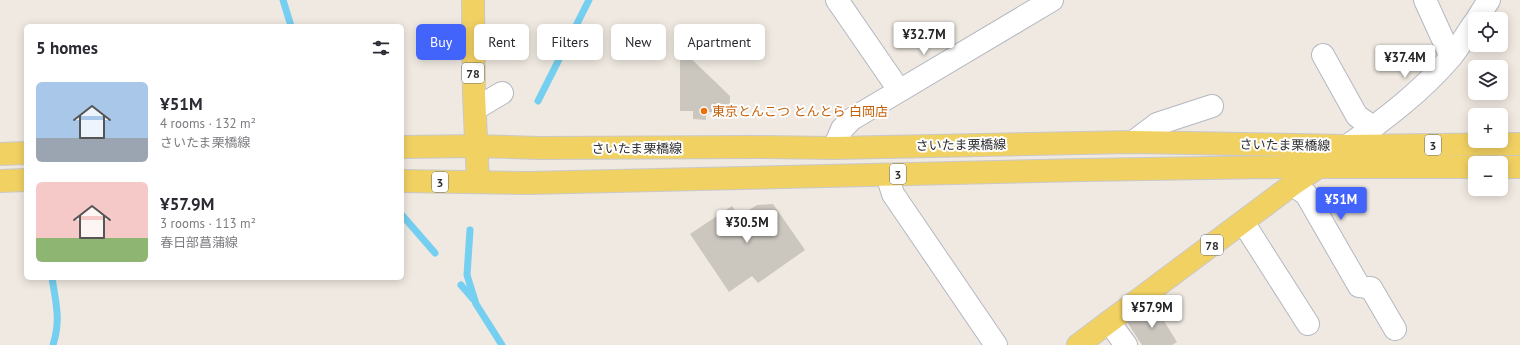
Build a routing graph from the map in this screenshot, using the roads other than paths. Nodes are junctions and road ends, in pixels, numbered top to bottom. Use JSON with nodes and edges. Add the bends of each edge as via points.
{"nodes":[{"id":1,"x":473,"y":0,"type":"edge"},
{"id":2,"x":837,"y":0,"type":"edge"},
{"id":3,"x":1052,"y":0,"type":"edge"},
{"id":4,"x":1425,"y":0,"type":"edge"},
{"id":5,"x":1489,"y":0,"type":"edge"},
{"id":6,"x":1481,"y":12,"type":"edge"},
{"id":7,"x":1468,"y":32,"type":"edge"},
{"id":8,"x":1323,"y":55,"type":"dead end"},
{"id":9,"x":1451,"y":57,"type":"junction"},
{"id":10,"x":899,"y":90,"type":"junction"},
{"id":11,"x":502,"y":93,"type":"dead end"},
{"id":12,"x":1212,"y":106,"type":"dead end"},
{"id":13,"x":475,"y":109,"type":"junction"},
{"id":14,"x":1373,"y":127,"type":"junction"},
{"id":15,"x":1133,"y":142,"type":"junction"},
{"id":16,"x":1520,"y":144,"type":"edge"},
{"id":17,"x":476,"y":146,"type":"junction"},
{"id":18,"x":1347,"y":146,"type":"junction"},
{"id":19,"x":404,"y":147,"type":"edge"},
{"id":20,"x":834,"y":148,"type":"junction"},
{"id":21,"x":24,"y":153,"type":"edge"},
{"id":22,"x":0,"y":154,"type":"edge"},
{"id":23,"x":1318,"y":167,"type":"junction"},
{"id":24,"x":1468,"y":167,"type":"edge"},
{"id":25,"x":1508,"y":167,"type":"edge"},
{"id":26,"x":1520,"y":167,"type":"edge"},
{"id":27,"x":887,"y":174,"type":"junction"},
{"id":28,"x":24,"y":180,"type":"edge"},
{"id":29,"x":0,"y":181,"type":"edge"},
{"id":30,"x":404,"y":181,"type":"edge"},
{"id":31,"x":478,"y":182,"type":"junction"},
{"id":32,"x":1292,"y":185,"type":"junction"},
{"id":33,"x":1243,"y":222,"type":"junction"},
{"id":34,"x":1110,"y":322,"type":"junction"},
{"id":35,"x":1308,"y":324,"type":"dead end"},
{"id":36,"x":1395,"y":329,"type":"dead end"},
{"id":37,"x":996,"y":345,"type":"edge"},
{"id":38,"x":1078,"y":345,"type":"edge"},
{"id":39,"x":1126,"y":345,"type":"edge"}],
"edges":[{"from":1,"to":13,"type":"main road","number":"78"},
{"from":2,"to":10,"type":"street"},
{"from":3,"to":10,"type":"street"},
{"from":4,"to":9,"type":"street"},
{"from":5,"to":6,"type":"street"},
{"from":7,"to":9,"type":"street"},
{"from":8,"to":14,"type":"street","via":[[1357,116]]},
{"from":9,"to":14,"type":"street","via":[[1412,96]]},
{"from":10,"to":20,"type":"street","via":[[852,119],[842,129]]},
{"from":11,"to":13,"type":"street"},
{"from":12,"to":15,"type":"street","via":[[1157,124]]},
{"from":13,"to":17,"type":"main road","number":"78"},
{"from":14,"to":18,"type":"street"},
{"from":15,"to":18,"type":"main road","name":"さいたま栗橋線","number":"3"},
{"from":15,"to":20,"type":"main road","name":"さいたま栗橋線","number":"3"},
{"from":16,"to":18,"type":"main road","name":"さいたま栗橋線","number":"3"},
{"from":17,"to":19,"type":"main road","name":"さいたま栗橋線","number":"3"},
{"from":17,"to":20,"type":"main road","name":"さいたま栗橋線","number":"3"},
{"from":17,"to":31,"type":"main road","number":"78"},
{"from":18,"to":23,"type":"main road","number":"78"},
{"from":21,"to":22,"type":"main road"},
{"from":23,"to":24,"type":"main road","name":"さいたま栗橋線","number":"3"},
{"from":23,"to":27,"type":"main road","name":"さいたま栗橋線","number":"3"},
{"from":23,"to":32,"type":"main road","number":"78"},
{"from":25,"to":26,"type":"main road"},
{"from":27,"to":31,"type":"main road","name":"さいたま栗橋線","number":"3"},
{"from":27,"to":37,"type":"street","via":[[893,194]]},
{"from":28,"to":29,"type":"main road"},
{"from":30,"to":31,"type":"main road","name":"さいたま栗橋線","number":"3"},
{"from":32,"to":33,"type":"main road","number":"78"},
{"from":32,"to":36,"type":"street","via":[[1306,194],[1359,286],[1371,288]]},
{"from":33,"to":34,"type":"main road","number":"78"},
{"from":33,"to":35,"type":"street"},
{"from":34,"to":38,"type":"main road","number":"78"},
{"from":34,"to":39,"type":"street"}]}
